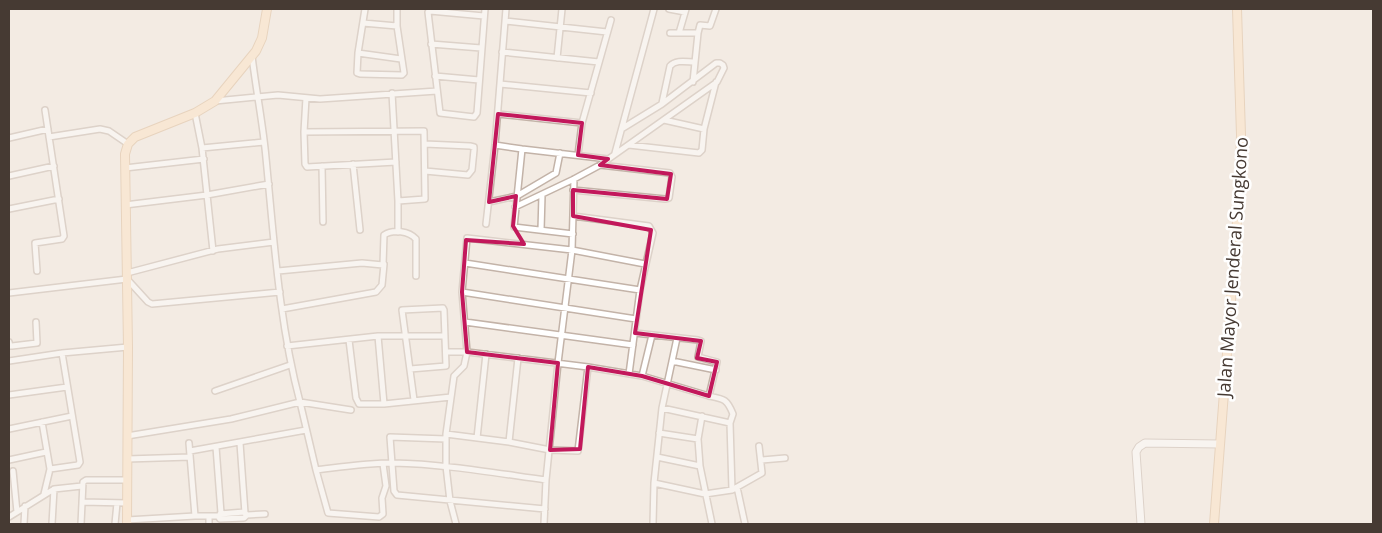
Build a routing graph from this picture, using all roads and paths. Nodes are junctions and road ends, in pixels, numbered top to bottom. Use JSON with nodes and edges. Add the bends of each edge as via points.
{"nodes":[{"id":1,"x":267,"y":9,"type":"edge"},
{"id":2,"x":365,"y":9,"type":"edge"},
{"id":3,"x":397,"y":9,"type":"edge"},
{"id":4,"x":484,"y":9,"type":"edge"},
{"id":5,"x":506,"y":9,"type":"edge"},
{"id":6,"x":562,"y":9,"type":"edge"},
{"id":7,"x":654,"y":9,"type":"edge"},
{"id":8,"x":669,"y":9,"type":"edge"},
{"id":9,"x":716,"y":9,"type":"edge"},
{"id":10,"x":1237,"y":9,"type":"edge"},
{"id":11,"x":686,"y":11,"type":"edge"},
{"id":12,"x":484,"y":16,"type":"junction"},
{"id":13,"x":611,"y":20,"type":"dead end"},
{"id":14,"x":504,"y":21,"type":"junction"},
{"id":15,"x":363,"y":22,"type":"junction"},
{"id":16,"x":397,"y":26,"type":"junction"},
{"id":17,"x":560,"y":27,"type":"junction"},
{"id":18,"x":608,"y":32,"type":"junction"},
{"id":19,"x":680,"y":33,"type":"junction"},
{"id":20,"x":698,"y":33,"type":"junction"},
{"id":21,"x":670,"y":34,"type":"dead end"},
{"id":22,"x":431,"y":44,"type":"junction"},
{"id":23,"x":481,"y":48,"type":"junction"},
{"id":24,"x":502,"y":52,"type":"junction"},
{"id":25,"x":358,"y":53,"type":"junction"},
{"id":26,"x":252,"y":56,"type":"junction"},
{"id":27,"x":557,"y":58,"type":"junction"},
{"id":28,"x":401,"y":59,"type":"junction"},
{"id":29,"x":599,"y":62,"type":"junction"},
{"id":30,"x":695,"y":62,"type":"junction"},
{"id":31,"x":435,"y":76,"type":"junction"},
{"id":32,"x":479,"y":80,"type":"junction"},
{"id":33,"x":693,"y":82,"type":"junction"},
{"id":34,"x":717,"y":82,"type":"junction"},
{"id":35,"x":500,"y":84,"type":"junction"},
{"id":36,"x":437,"y":90,"type":"junction"},
{"id":37,"x":392,"y":93,"type":"junction"},
{"id":38,"x":590,"y":93,"type":"junction"},
{"id":39,"x":258,"y":97,"type":"junction"},
{"id":40,"x":306,"y":98,"type":"junction"},
{"id":41,"x":215,"y":101,"type":"junction"},
{"id":42,"x":662,"y":104,"type":"junction"},
{"id":43,"x":45,"y":110,"type":"dead end"},
{"id":44,"x":195,"y":113,"type":"junction"},
{"id":45,"x":498,"y":114,"type":"junction"},
{"id":46,"x":664,"y":120,"type":"junction"},
{"id":47,"x":582,"y":123,"type":"junction"},
{"id":48,"x":623,"y":128,"type":"junction"},
{"id":49,"x":48,"y":129,"type":"junction"},
{"id":50,"x":704,"y":129,"type":"junction"},
{"id":51,"x":394,"y":130,"type":"junction"},
{"id":52,"x":304,"y":132,"type":"junction"},
{"id":53,"x":49,"y":137,"type":"junction"},
{"id":54,"x":9,"y":138,"type":"edge"},
{"id":55,"x":264,"y":142,"type":"junction"},
{"id":56,"x":128,"y":144,"type":"junction"},
{"id":57,"x":425,"y":144,"type":"junction"},
{"id":58,"x":628,"y":144,"type":"junction"},
{"id":59,"x":495,"y":145,"type":"junction"},
{"id":60,"x":202,"y":148,"type":"junction"},
{"id":61,"x":522,"y":149,"type":"junction"},
{"id":62,"x":560,"y":154,"type":"junction"},
{"id":63,"x":615,"y":154,"type":"junction"},
{"id":64,"x":578,"y":155,"type":"junction"},
{"id":65,"x":204,"y":159,"type":"junction"},
{"id":66,"x":608,"y":159,"type":"junction"},
{"id":67,"x":396,"y":162,"type":"junction"},
{"id":68,"x":354,"y":164,"type":"junction"},
{"id":69,"x":600,"y":165,"type":"junction"},
{"id":70,"x":54,"y":166,"type":"junction"},
{"id":71,"x":322,"y":166,"type":"junction"},
{"id":72,"x":125,"y":168,"type":"junction"},
{"id":73,"x":424,"y":171,"type":"junction"},
{"id":74,"x":9,"y":176,"type":"edge"},
{"id":75,"x":574,"y":179,"type":"junction"},
{"id":76,"x":269,"y":184,"type":"junction"},
{"id":77,"x":573,"y":190,"type":"junction"},
{"id":78,"x":207,"y":195,"type":"junction"},
{"id":79,"x":542,"y":195,"type":"junction"},
{"id":80,"x":517,"y":196,"type":"junction"},
{"id":81,"x":59,"y":199,"type":"junction"},
{"id":82,"x":398,"y":201,"type":"junction"},
{"id":83,"x":489,"y":202,"type":"junction"},
{"id":84,"x":125,"y":205,"type":"junction"},
{"id":85,"x":515,"y":207,"type":"junction"},
{"id":86,"x":9,"y":209,"type":"edge"},
{"id":87,"x":574,"y":216,"type":"junction"},
{"id":88,"x":323,"y":222,"type":"dead end"},
{"id":89,"x":486,"y":224,"type":"dead end"},
{"id":90,"x":360,"y":230,"type":"dead end"},
{"id":91,"x":541,"y":230,"type":"junction"},
{"id":92,"x":398,"y":232,"type":"junction"},
{"id":93,"x":573,"y":234,"type":"junction"},
{"id":94,"x":274,"y":242,"type":"junction"},
{"id":95,"x":572,"y":250,"type":"junction"},
{"id":96,"x":213,"y":251,"type":"junction"},
{"id":97,"x":465,"y":263,"type":"junction"},
{"id":98,"x":384,"y":264,"type":"junction"},
{"id":99,"x":645,"y":264,"type":"junction"},
{"id":100,"x":38,"y":271,"type":"dead end"},
{"id":101,"x":278,"y":271,"type":"junction"},
{"id":102,"x":127,"y":276,"type":"junction"},
{"id":103,"x":416,"y":276,"type":"dead end"},
{"id":104,"x":569,"y":278,"type":"junction"},
{"id":105,"x":640,"y":290,"type":"junction"},
{"id":106,"x":280,"y":292,"type":"junction"},
{"id":107,"x":462,"y":292,"type":"junction"},
{"id":108,"x":9,"y":293,"type":"edge"},
{"id":109,"x":566,"y":307,"type":"junction"},
{"id":110,"x":282,"y":309,"type":"junction"},
{"id":111,"x":636,"y":319,"type":"junction"},
{"id":112,"x":36,"y":322,"type":"dead end"},
{"id":113,"x":465,"y":322,"type":"junction"},
{"id":114,"x":635,"y":333,"type":"junction"},
{"id":115,"x":562,"y":334,"type":"junction"},
{"id":116,"x":652,"y":335,"type":"junction"},
{"id":117,"x":378,"y":336,"type":"junction"},
{"id":118,"x":406,"y":336,"type":"junction"},
{"id":119,"x":446,"y":336,"type":"junction"},
{"id":120,"x":676,"y":338,"type":"junction"},
{"id":121,"x":349,"y":340,"type":"junction"},
{"id":122,"x":9,"y":342,"type":"edge"},
{"id":123,"x":128,"y":346,"type":"junction"},
{"id":124,"x":287,"y":346,"type":"junction"},
{"id":125,"x":633,"y":346,"type":"junction"},
{"id":126,"x":446,"y":352,"type":"junction"},
{"id":127,"x":467,"y":352,"type":"junction"},
{"id":128,"x":62,"y":353,"type":"junction"},
{"id":129,"x":486,"y":354,"type":"junction"},
{"id":130,"x":518,"y":358,"type":"junction"},
{"id":131,"x":9,"y":361,"type":"edge"},
{"id":132,"x":672,"y":361,"type":"junction"},
{"id":133,"x":558,"y":363,"type":"junction"},
{"id":134,"x":290,"y":365,"type":"junction"},
{"id":135,"x":588,"y":367,"type":"junction"},
{"id":136,"x":410,"y":369,"type":"junction"},
{"id":137,"x":716,"y":370,"type":"junction"},
{"id":138,"x":629,"y":374,"type":"junction"},
{"id":139,"x":642,"y":376,"type":"junction"},
{"id":140,"x":667,"y":384,"type":"junction"},
{"id":141,"x":67,"y":387,"type":"junction"},
{"id":142,"x":215,"y":392,"type":"dead end"},
{"id":143,"x":9,"y":395,"type":"edge"},
{"id":144,"x":709,"y":396,"type":"junction"},
{"id":145,"x":451,"y":397,"type":"junction"},
{"id":146,"x":414,"y":400,"type":"junction"},
{"id":147,"x":300,"y":402,"type":"junction"},
{"id":148,"x":384,"y":404,"type":"junction"},
{"id":149,"x":662,"y":408,"type":"junction"},
{"id":150,"x":351,"y":410,"type":"dead end"},
{"id":151,"x":72,"y":416,"type":"junction"},
{"id":152,"x":702,"y":416,"type":"junction"},
{"id":153,"x":42,"y":422,"type":"junction"},
{"id":154,"x":730,"y":423,"type":"junction"},
{"id":155,"x":9,"y":429,"type":"edge"},
{"id":156,"x":306,"y":430,"type":"junction"},
{"id":157,"x":659,"y":433,"type":"junction"},
{"id":158,"x":128,"y":436,"type":"junction"},
{"id":159,"x":446,"y":436,"type":"junction"},
{"id":160,"x":477,"y":438,"type":"junction"},
{"id":161,"x":698,"y":439,"type":"junction"},
{"id":162,"x":509,"y":442,"type":"junction"},
{"id":163,"x":190,"y":443,"type":"dead end"},
{"id":164,"x":240,"y":443,"type":"junction"},
{"id":165,"x":1219,"y":444,"type":"junction"},
{"id":166,"x":759,"y":446,"type":"dead end"},
{"id":167,"x":216,"y":447,"type":"junction"},
{"id":168,"x":550,"y":450,"type":"junction"},
{"id":169,"x":46,"y":452,"type":"junction"},
{"id":170,"x":190,"y":454,"type":"junction"},
{"id":171,"x":657,"y":457,"type":"junction"},
{"id":172,"x":785,"y":458,"type":"dead end"},
{"id":173,"x":9,"y":460,"type":"edge"},
{"id":174,"x":127,"y":460,"type":"junction"},
{"id":175,"x":761,"y":460,"type":"junction"},
{"id":176,"x":391,"y":463,"type":"junction"},
{"id":177,"x":383,"y":464,"type":"junction"},
{"id":178,"x":446,"y":466,"type":"junction"},
{"id":179,"x":700,"y":466,"type":"junction"},
{"id":180,"x":50,"y":469,"type":"junction"},
{"id":181,"x":316,"y":470,"type":"junction"},
{"id":182,"x":13,"y":471,"type":"dead end"},
{"id":183,"x":127,"y":480,"type":"junction"},
{"id":184,"x":546,"y":480,"type":"junction"},
{"id":185,"x":654,"y":483,"type":"junction"},
{"id":186,"x":82,"y":486,"type":"junction"},
{"id":187,"x":735,"y":488,"type":"junction"},
{"id":188,"x":54,"y":489,"type":"junction"},
{"id":189,"x":44,"y":494,"type":"junction"},
{"id":190,"x":705,"y":494,"type":"junction"},
{"id":191,"x":450,"y":501,"type":"junction"},
{"id":192,"x":82,"y":502,"type":"junction"},
{"id":193,"x":117,"y":503,"type":"junction"},
{"id":194,"x":127,"y":503,"type":"junction"},
{"id":195,"x":25,"y":506,"type":"junction"},
{"id":196,"x":545,"y":509,"type":"junction"},
{"id":197,"x":17,"y":512,"type":"junction"},
{"id":198,"x":246,"y":514,"type":"junction"},
{"id":199,"x":265,"y":514,"type":"dead end"},
{"id":200,"x":219,"y":515,"type":"junction"},
{"id":201,"x":183,"y":516,"type":"junction"},
{"id":202,"x":195,"y":516,"type":"junction"},
{"id":203,"x":209,"y":516,"type":"junction"},
{"id":204,"x":9,"y":517,"type":"edge"},
{"id":205,"x":160,"y":518,"type":"junction"},
{"id":206,"x":127,"y":522,"type":"edge"},
{"id":207,"x":24,"y":524,"type":"edge"},
{"id":208,"x":52,"y":524,"type":"edge"},
{"id":209,"x":80,"y":524,"type":"edge"},
{"id":210,"x":114,"y":524,"type":"edge"},
{"id":211,"x":160,"y":524,"type":"edge"},
{"id":212,"x":183,"y":524,"type":"edge"},
{"id":213,"x":209,"y":524,"type":"edge"},
{"id":214,"x":456,"y":524,"type":"edge"},
{"id":215,"x":544,"y":524,"type":"edge"},
{"id":216,"x":653,"y":524,"type":"edge"},
{"id":217,"x":712,"y":524,"type":"edge"},
{"id":218,"x":745,"y":524,"type":"edge"},
{"id":219,"x":1141,"y":524,"type":"edge"},
{"id":220,"x":1214,"y":524,"type":"edge"}],
"edges":[{"from":1,"to":26,"type":"main road","via":[[262,38]]},
{"from":2,"to":15,"type":"street"},
{"from":3,"to":16,"type":"street"},
{"from":4,"to":12,"type":"street"},
{"from":5,"to":14,"type":"street"},
{"from":6,"to":17,"type":"street"},
{"from":7,"to":48,"type":"street"},
{"from":8,"to":11,"type":"street"},
{"from":9,"to":20,"type":"street","via":[[712,24],[700,25]]},
{"from":10,"to":165,"type":"main road","name":"Jalan Mayor Jenderal Sungkono","via":[[1239,195]]},
{"from":11,"to":19,"type":"street"},
{"from":12,"to":22,"type":"street","via":[[430,11],[427,14]]},
{"from":12,"to":23,"type":"street"},
{"from":13,"to":18,"type":"street"},
{"from":14,"to":17,"type":"street"},
{"from":14,"to":24,"type":"street"},
{"from":15,"to":16,"type":"street"},
{"from":15,"to":25,"type":"street"},
{"from":16,"to":28,"type":"street"},
{"from":17,"to":18,"type":"street"},
{"from":17,"to":27,"type":"street"},
{"from":18,"to":29,"type":"street"},
{"from":19,"to":20,"type":"street"},
{"from":19,"to":21,"type":"street"},
{"from":20,"to":30,"type":"street"},
{"from":22,"to":23,"type":"street"},
{"from":22,"to":31,"type":"street"},
{"from":23,"to":32,"type":"street"},
{"from":24,"to":27,"type":"street"},
{"from":24,"to":35,"type":"street"},
{"from":25,"to":28,"type":"street"},
{"from":25,"to":28,"type":"street","via":[[357,73],[360,74],[402,75]]},
{"from":26,"to":39,"type":"street"},
{"from":26,"to":41,"type":"main road"},
{"from":27,"to":29,"type":"street"},
{"from":29,"to":38,"type":"street"},
{"from":30,"to":33,"type":"street"},
{"from":30,"to":42,"type":"street","via":[[672,63]]},
{"from":31,"to":32,"type":"street"},
{"from":31,"to":36,"type":"street"},
{"from":32,"to":36,"type":"street","via":[[474,117],[440,113]]},
{"from":33,"to":34,"type":"street","via":[[720,63],[724,68]]},
{"from":33,"to":42,"type":"street"},
{"from":34,"to":46,"type":"street"},
{"from":34,"to":50,"type":"street"},
{"from":35,"to":38,"type":"street"},
{"from":35,"to":45,"type":"street"},
{"from":36,"to":37,"type":"street"},
{"from":37,"to":40,"type":"street"},
{"from":37,"to":51,"type":"street"},
{"from":38,"to":47,"type":"street"},
{"from":39,"to":40,"type":"street"},
{"from":39,"to":41,"type":"street"},
{"from":39,"to":55,"type":"street"},
{"from":40,"to":52,"type":"street"},
{"from":41,"to":44,"type":"main road"},
{"from":42,"to":48,"type":"street"},
{"from":43,"to":49,"type":"street"},
{"from":44,"to":56,"type":"main road","via":[[135,137]]},
{"from":44,"to":60,"type":"street"},
{"from":45,"to":47,"type":"street"},
{"from":45,"to":59,"type":"street"},
{"from":46,"to":50,"type":"street"},
{"from":46,"to":58,"type":"street"},
{"from":47,"to":64,"type":"street"},
{"from":48,"to":63,"type":"street"},
{"from":49,"to":53,"type":"street"},
{"from":49,"to":54,"type":"street"},
{"from":50,"to":58,"type":"street","via":[[699,153]]},
{"from":51,"to":52,"type":"street"},
{"from":51,"to":57,"type":"street","via":[[422,130]]},
{"from":51,"to":67,"type":"street"},
{"from":52,"to":71,"type":"street","via":[[305,164],[307,167]]},
{"from":53,"to":56,"type":"street","via":[[100,130],[109,131]]},
{"from":53,"to":70,"type":"street"},
{"from":55,"to":60,"type":"street"},
{"from":55,"to":76,"type":"street"},
{"from":56,"to":72,"type":"main road"},
{"from":57,"to":73,"type":"street"},
{"from":57,"to":73,"type":"street","via":[[470,146],[474,150],[472,170],[468,175]]},
{"from":58,"to":63,"type":"street"},
{"from":59,"to":61,"type":"street"},
{"from":59,"to":83,"type":"street"},
{"from":60,"to":65,"type":"street"},
{"from":61,"to":62,"type":"street"},
{"from":61,"to":80,"type":"street"},
{"from":62,"to":64,"type":"street"},
{"from":62,"to":80,"type":"street","via":[[557,173]]},
{"from":63,"to":66,"type":"street"},
{"from":64,"to":66,"type":"street"},
{"from":65,"to":72,"type":"street"},
{"from":65,"to":78,"type":"street"},
{"from":66,"to":69,"type":"street"},
{"from":67,"to":68,"type":"street"},
{"from":67,"to":82,"type":"street"},
{"from":68,"to":71,"type":"street"},
{"from":68,"to":90,"type":"street"},
{"from":69,"to":75,"type":"street"},
{"from":69,"to":77,"type":"street","via":[[670,173],[669,198]]},
{"from":70,"to":74,"type":"street"},
{"from":70,"to":81,"type":"street"},
{"from":71,"to":88,"type":"street"},
{"from":72,"to":84,"type":"main road"},
{"from":73,"to":82,"type":"street","via":[[425,199]]},
{"from":75,"to":77,"type":"street"},
{"from":75,"to":79,"type":"street"},
{"from":76,"to":78,"type":"street"},
{"from":76,"to":94,"type":"street"},
{"from":77,"to":87,"type":"street"},
{"from":78,"to":84,"type":"street"},
{"from":78,"to":96,"type":"street"},
{"from":79,"to":85,"type":"street"},
{"from":79,"to":91,"type":"street"},
{"from":80,"to":83,"type":"street"},
{"from":80,"to":85,"type":"street"},
{"from":81,"to":86,"type":"street"},
{"from":81,"to":100,"type":"street","via":[[64,238],[35,243]]},
{"from":82,"to":92,"type":"street"},
{"from":83,"to":89,"type":"street"},
{"from":84,"to":102,"type":"main road"},
{"from":85,"to":91,"type":"street","via":[[514,227]]},
{"from":87,"to":93,"type":"street"},
{"from":87,"to":99,"type":"street","via":[[649,226],[652,240]]},
{"from":91,"to":93,"type":"street"},
{"from":92,"to":98,"type":"street","via":[[384,235]]},
{"from":92,"to":103,"type":"street","via":[[416,240]]},
{"from":93,"to":95,"type":"street"},
{"from":94,"to":96,"type":"street"},
{"from":94,"to":101,"type":"street"},
{"from":95,"to":97,"type":"street","via":[[469,238],[466,240]]},
{"from":95,"to":99,"type":"street"},
{"from":95,"to":104,"type":"street"},
{"from":96,"to":102,"type":"street"},
{"from":97,"to":104,"type":"street"},
{"from":97,"to":107,"type":"street"},
{"from":98,"to":101,"type":"street"},
{"from":98,"to":110,"type":"street","via":[[382,284],[376,292]]},
{"from":99,"to":105,"type":"street"},
{"from":101,"to":106,"type":"street"},
{"from":102,"to":106,"type":"street","via":[[152,304]]},
{"from":102,"to":108,"type":"street"},
{"from":102,"to":123,"type":"main road"},
{"from":104,"to":105,"type":"street"},
{"from":104,"to":109,"type":"street"},
{"from":105,"to":111,"type":"street"},
{"from":106,"to":110,"type":"street"},
{"from":107,"to":109,"type":"street"},
{"from":107,"to":113,"type":"street"},
{"from":109,"to":111,"type":"street"},
{"from":109,"to":115,"type":"street"},
{"from":110,"to":124,"type":"street"},
{"from":111,"to":114,"type":"street"},
{"from":112,"to":122,"type":"street","via":[[37,343],[12,346]]},
{"from":113,"to":115,"type":"street"},
{"from":113,"to":127,"type":"street"},
{"from":114,"to":116,"type":"street"},
{"from":114,"to":125,"type":"street"},
{"from":115,"to":125,"type":"street"},
{"from":115,"to":133,"type":"street"},
{"from":116,"to":120,"type":"street"},
{"from":116,"to":139,"type":"street"},
{"from":117,"to":118,"type":"street"},
{"from":117,"to":121,"type":"street"},
{"from":117,"to":148,"type":"street"},
{"from":118,"to":119,"type":"street"},
{"from":118,"to":119,"type":"street","via":[[402,309],[441,307]]},
{"from":118,"to":136,"type":"street"},
{"from":119,"to":126,"type":"street"},
{"from":120,"to":132,"type":"street"},
{"from":120,"to":137,"type":"street","via":[[701,341],[698,357],[716,360]]},
{"from":121,"to":124,"type":"street"},
{"from":121,"to":148,"type":"street","via":[[357,401],[359,404]]},
{"from":123,"to":128,"type":"street"},
{"from":123,"to":158,"type":"main road"},
{"from":124,"to":134,"type":"street"},
{"from":125,"to":138,"type":"street"},
{"from":126,"to":127,"type":"street"},
{"from":126,"to":136,"type":"street","via":[[445,367]]},
{"from":127,"to":129,"type":"street"},
{"from":127,"to":145,"type":"street","via":[[464,366],[454,376]]},
{"from":128,"to":131,"type":"street"},
{"from":128,"to":141,"type":"street"},
{"from":129,"to":130,"type":"street"},
{"from":129,"to":160,"type":"street"},
{"from":130,"to":133,"type":"street"},
{"from":130,"to":162,"type":"street"},
{"from":132,"to":137,"type":"street"},
{"from":132,"to":140,"type":"street"},
{"from":133,"to":135,"type":"street"},
{"from":133,"to":168,"type":"street"},
{"from":134,"to":142,"type":"street"},
{"from":134,"to":147,"type":"street"},
{"from":135,"to":138,"type":"street"},
{"from":135,"to":168,"type":"street","via":[[580,449],[576,452]]},
{"from":136,"to":146,"type":"street"},
{"from":137,"to":144,"type":"street"},
{"from":138,"to":139,"type":"street"},
{"from":139,"to":140,"type":"street"},
{"from":140,"to":144,"type":"street"},
{"from":140,"to":149,"type":"street"},
{"from":141,"to":143,"type":"street"},
{"from":141,"to":151,"type":"street"},
{"from":144,"to":154,"type":"street","via":[[728,402],[733,414]]},
{"from":145,"to":146,"type":"street"},
{"from":145,"to":159,"type":"street"},
{"from":146,"to":148,"type":"street"},
{"from":147,"to":150,"type":"street"},
{"from":147,"to":156,"type":"street"},
{"from":147,"to":158,"type":"street","via":[[231,419]]},
{"from":149,"to":152,"type":"street"},
{"from":149,"to":157,"type":"street"},
{"from":151,"to":153,"type":"street"},
{"from":151,"to":180,"type":"street","via":[[79,464]]},
{"from":152,"to":154,"type":"street"},
{"from":152,"to":161,"type":"street"},
{"from":153,"to":155,"type":"street"},
{"from":153,"to":169,"type":"street"},
{"from":154,"to":187,"type":"street"},
{"from":156,"to":164,"type":"street"},
{"from":156,"to":181,"type":"street"},
{"from":157,"to":161,"type":"street"},
{"from":157,"to":171,"type":"street"},
{"from":158,"to":174,"type":"main road"},
{"from":159,"to":160,"type":"street"},
{"from":159,"to":176,"type":"street","via":[[390,437]]},
{"from":159,"to":178,"type":"street"},
{"from":160,"to":162,"type":"street"},
{"from":161,"to":179,"type":"street"},
{"from":162,"to":168,"type":"street"},
{"from":163,"to":170,"type":"street"},
{"from":164,"to":167,"type":"street"},
{"from":164,"to":198,"type":"street"},
{"from":165,"to":219,"type":"street","via":[[1144,443],[1139,447],[1136,464]]},
{"from":165,"to":220,"type":"main road","name":"Jalan Mayor Jenderal Sungkono"},
{"from":166,"to":175,"type":"street"},
{"from":167,"to":170,"type":"street"},
{"from":167,"to":200,"type":"street"},
{"from":168,"to":184,"type":"street"},
{"from":169,"to":173,"type":"street"},
{"from":169,"to":180,"type":"street"},
{"from":170,"to":174,"type":"street"},
{"from":170,"to":202,"type":"street"},
{"from":171,"to":179,"type":"street"},
{"from":171,"to":185,"type":"street"},
{"from":172,"to":175,"type":"street"},
{"from":174,"to":183,"type":"main road"},
{"from":175,"to":187,"type":"street","via":[[762,473]]},
{"from":176,"to":177,"type":"street"},
{"from":176,"to":178,"type":"street"},
{"from":176,"to":191,"type":"street","via":[[397,495]]},
{"from":177,"to":181,"type":"street"},
{"from":177,"to":181,"type":"street","via":[[386,486],[382,498],[383,514],[379,517],[328,513]]},
{"from":178,"to":184,"type":"street"},
{"from":178,"to":191,"type":"street"},
{"from":179,"to":190,"type":"street"},
{"from":180,"to":189,"type":"street"},
{"from":182,"to":197,"type":"street"},
{"from":183,"to":186,"type":"street","via":[[86,480]]},
{"from":183,"to":194,"type":"main road"},
{"from":184,"to":196,"type":"street"},
{"from":185,"to":190,"type":"street"},
{"from":185,"to":216,"type":"street"},
{"from":186,"to":188,"type":"street"},
{"from":186,"to":192,"type":"street"},
{"from":187,"to":190,"type":"street"},
{"from":187,"to":218,"type":"street"},
{"from":188,"to":189,"type":"street"},
{"from":188,"to":208,"type":"street"},
{"from":189,"to":195,"type":"street"},
{"from":190,"to":217,"type":"street"},
{"from":191,"to":196,"type":"street"},
{"from":191,"to":214,"type":"street"},
{"from":192,"to":193,"type":"street"},
{"from":192,"to":209,"type":"street"},
{"from":193,"to":194,"type":"street"},
{"from":193,"to":210,"type":"street"},
{"from":194,"to":206,"type":"main road"},
{"from":195,"to":197,"type":"street"},
{"from":195,"to":207,"type":"street"},
{"from":196,"to":215,"type":"street"},
{"from":197,"to":204,"type":"street"},
{"from":198,"to":199,"type":"street"},
{"from":198,"to":200,"type":"street"},
{"from":200,"to":203,"type":"street"},
{"from":201,"to":202,"type":"street"},
{"from":201,"to":205,"type":"street"},
{"from":201,"to":212,"type":"street"},
{"from":202,"to":203,"type":"street"},
{"from":203,"to":213,"type":"street"},
{"from":205,"to":206,"type":"street"},
{"from":205,"to":211,"type":"street"}]}
